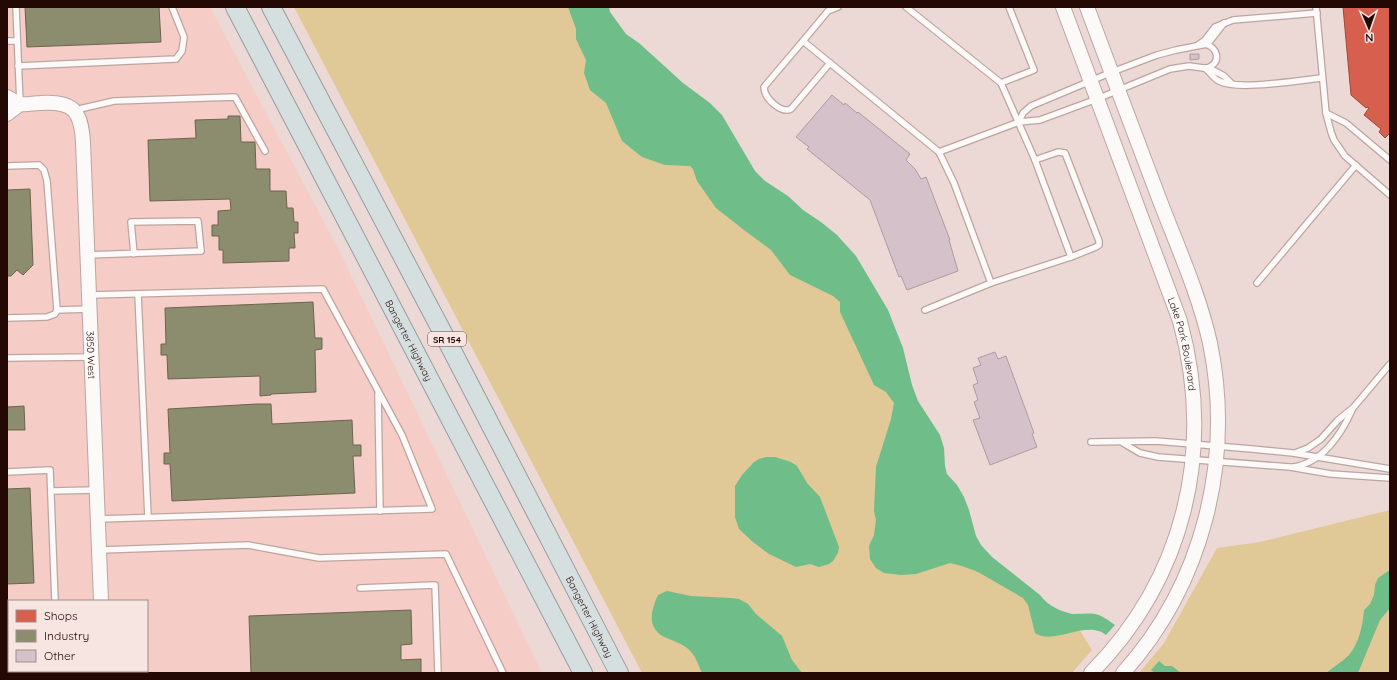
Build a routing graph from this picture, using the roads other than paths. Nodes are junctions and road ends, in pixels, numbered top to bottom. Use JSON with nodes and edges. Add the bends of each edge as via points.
{"nodes":[{"id":1,"x":16,"y":7,"type":"edge"},
{"id":2,"x":172,"y":7,"type":"edge"},
{"id":3,"x":235,"y":7,"type":"edge"},
{"id":4,"x":271,"y":7,"type":"edge"},
{"id":5,"x":838,"y":7,"type":"edge"},
{"id":6,"x":906,"y":7,"type":"edge"},
{"id":7,"x":1009,"y":7,"type":"edge"},
{"id":8,"x":1062,"y":7,"type":"edge"},
{"id":9,"x":1087,"y":7,"type":"edge"},
{"id":10,"x":1317,"y":10,"type":"edge"},
{"id":11,"x":1224,"y":23,"type":"junction"},
{"id":12,"x":7,"y":41,"type":"edge"},
{"id":13,"x":18,"y":41,"type":"junction"},
{"id":14,"x":804,"y":41,"type":"junction"},
{"id":15,"x":1204,"y":44,"type":"junction"},
{"id":16,"x":1196,"y":46,"type":"junction"},
{"id":17,"x":830,"y":63,"type":"junction"},
{"id":18,"x":18,"y":66,"type":"junction"},
{"id":19,"x":1205,"y":68,"type":"junction"},
{"id":20,"x":1112,"y":72,"type":"junction"},
{"id":21,"x":1322,"y":78,"type":"junction"},
{"id":22,"x":1090,"y":81,"type":"junction"},
{"id":23,"x":1001,"y":83,"type":"junction"},
{"id":24,"x":1118,"y":90,"type":"junction"},
{"id":25,"x":7,"y":97,"type":"edge"},
{"id":26,"x":1097,"y":99,"type":"junction"},
{"id":27,"x":20,"y":104,"type":"junction"},
{"id":28,"x":73,"y":110,"type":"junction"},
{"id":29,"x":1326,"y":113,"type":"junction"},
{"id":30,"x":7,"y":114,"type":"edge"},
{"id":31,"x":1019,"y":122,"type":"junction"},
{"id":32,"x":265,"y":150,"type":"dead end"},
{"id":33,"x":939,"y":152,"type":"junction"},
{"id":34,"x":1035,"y":160,"type":"junction"},
{"id":35,"x":1390,"y":160,"type":"edge"},
{"id":36,"x":1356,"y":165,"type":"junction"},
{"id":37,"x":7,"y":166,"type":"edge"},
{"id":38,"x":1390,"y":195,"type":"edge"},
{"id":39,"x":134,"y":254,"type":"junction"},
{"id":40,"x":87,"y":255,"type":"junction"},
{"id":41,"x":1070,"y":257,"type":"junction"},
{"id":42,"x":1257,"y":282,"type":"dead end"},
{"id":43,"x":991,"y":283,"type":"junction"},
{"id":44,"x":138,"y":294,"type":"junction"},
{"id":45,"x":89,"y":302,"type":"junction"},
{"id":46,"x":57,"y":310,"type":"junction"},
{"id":47,"x":925,"y":310,"type":"dead end"},
{"id":48,"x":7,"y":318,"type":"edge"},
{"id":49,"x":91,"y":357,"type":"junction"},
{"id":50,"x":7,"y":358,"type":"edge"},
{"id":51,"x":1390,"y":364,"type":"edge"},
{"id":52,"x":378,"y":392,"type":"junction"},
{"id":53,"x":1352,"y":408,"type":"junction"},
{"id":54,"x":1091,"y":442,"type":"dead end"},
{"id":55,"x":1123,"y":443,"type":"junction"},
{"id":56,"x":1194,"y":444,"type":"junction"},
{"id":57,"x":1218,"y":446,"type":"junction"},
{"id":58,"x":1293,"y":453,"type":"junction"},
{"id":59,"x":1317,"y":457,"type":"junction"},
{"id":60,"x":1193,"y":459,"type":"junction"},
{"id":61,"x":1216,"y":461,"type":"junction"},
{"id":62,"x":1290,"y":467,"type":"junction"},
{"id":63,"x":1390,"y":469,"type":"edge"},
{"id":64,"x":7,"y":472,"type":"edge"},
{"id":65,"x":1390,"y":478,"type":"edge"},
{"id":66,"x":96,"y":490,"type":"junction"},
{"id":67,"x":51,"y":492,"type":"junction"},
{"id":68,"x":380,"y":511,"type":"junction"},
{"id":69,"x":148,"y":517,"type":"junction"},
{"id":70,"x":98,"y":519,"type":"junction"},
{"id":71,"x":99,"y":550,"type":"junction"},
{"id":72,"x":360,"y":588,"type":"dead end"},
{"id":73,"x":55,"y":600,"type":"edge"},
{"id":74,"x":101,"y":600,"type":"edge"},
{"id":75,"x":438,"y":673,"type":"edge"},
{"id":76,"x":503,"y":673,"type":"edge"},
{"id":77,"x":583,"y":673,"type":"edge"},
{"id":78,"x":619,"y":673,"type":"edge"},
{"id":79,"x":1091,"y":673,"type":"edge"},
{"id":80,"x":1123,"y":673,"type":"edge"}],
"edges":[{"from":1,"to":13,"type":"lane"},
{"from":2,"to":18,"type":"lane","via":[[184,37],[182,51],[176,58]]},
{"from":3,"to":77,"type":"highway","name":"Bangerter Highway","number":"SR 154"},
{"from":4,"to":78,"type":"highway","name":"Bangerter Highway","number":"SR 154"},
{"from":5,"to":14,"type":"lane","via":[[828,11]]},
{"from":6,"to":23,"type":"lane"},
{"from":7,"to":23,"type":"lane","via":[[1034,70]]},
{"from":8,"to":22,"type":"street","name":"Lake Park Boulevard"},
{"from":9,"to":20,"type":"street"},
{"from":10,"to":11,"type":"lane"},
{"from":10,"to":21,"type":"lane"},
{"from":11,"to":15,"type":"lane","via":[[1210,41]]},
{"from":11,"to":16,"type":"lane","via":[[1215,27],[1205,40]]},
{"from":12,"to":13,"type":"lane"},
{"from":13,"to":18,"type":"lane"},
{"from":14,"to":17,"type":"lane"},
{"from":14,"to":17,"type":"lane","via":[[764,88],[767,96],[781,109],[791,109]]},
{"from":15,"to":16,"type":"lane"},
{"from":15,"to":19,"type":"lane","via":[[1212,47],[1217,53],[1216,61],[1211,67]]},
{"from":16,"to":20,"type":"lane","via":[[1167,52]]},
{"from":17,"to":33,"type":"lane"},
{"from":18,"to":27,"type":"lane"},
{"from":19,"to":21,"type":"lane","via":[[1219,81],[1245,86]]},
{"from":19,"to":24,"type":"lane","via":[[1189,66],[1170,69]]},
{"from":20,"to":22,"type":"lane"},
{"from":20,"to":24,"type":"street"},
{"from":21,"to":29,"type":"lane"},
{"from":22,"to":26,"type":"street","name":"Lake Park Boulevard"},
{"from":22,"to":31,"type":"lane","via":[[1031,106],[1023,113]]},
{"from":23,"to":31,"type":"lane"},
{"from":24,"to":26,"type":"lane"},
{"from":24,"to":57,"type":"street","via":[[1182,258],[1210,342],[1217,389]]},
{"from":25,"to":27,"type":"street"},
{"from":26,"to":31,"type":"lane","via":[[1040,120]]},
{"from":26,"to":56,"type":"street","name":"Lake Park Boulevard","via":[[1180,322],[1191,368]]},
{"from":27,"to":28,"type":"street","via":[[55,102]]},
{"from":27,"to":30,"type":"street"},
{"from":28,"to":32,"type":"lane","via":[[114,101],[235,97]]},
{"from":28,"to":40,"type":"street","name":"3850 West","via":[[82,129]]},
{"from":29,"to":35,"type":"lane","via":[[1346,123]]},
{"from":29,"to":36,"type":"lane","via":[[1334,140],[1345,156]]},
{"from":31,"to":33,"type":"lane"},
{"from":31,"to":34,"type":"lane"},
{"from":33,"to":43,"type":"lane","via":[[954,183]]},
{"from":34,"to":41,"type":"lane"},
{"from":34,"to":41,"type":"lane","via":[[1058,152],[1065,153],[1099,241],[1096,247]]},
{"from":36,"to":38,"type":"lane"},
{"from":36,"to":42,"type":"lane"},
{"from":37,"to":46,"type":"lane","via":[[39,165],[44,170]]},
{"from":39,"to":39,"type":"lane","via":[[201,251],[198,221],[131,222]]},
{"from":39,"to":40,"type":"lane"},
{"from":40,"to":45,"type":"street","name":"3850 West"},
{"from":41,"to":43,"type":"lane"},
{"from":43,"to":47,"type":"lane"},
{"from":44,"to":45,"type":"lane"},
{"from":44,"to":52,"type":"lane","via":[[323,289]]},
{"from":44,"to":69,"type":"lane"},
{"from":45,"to":46,"type":"lane"},
{"from":45,"to":49,"type":"street","name":"3850 West"},
{"from":46,"to":48,"type":"lane","via":[[55,314],[47,317]]},
{"from":49,"to":50,"type":"lane"},
{"from":49,"to":66,"type":"street","name":"3850 West"},
{"from":51,"to":53,"type":"lane"},
{"from":52,"to":68,"type":"lane"},
{"from":52,"to":68,"type":"lane","via":[[402,435],[432,509]]},
{"from":53,"to":58,"type":"lane","via":[[1314,444]]},
{"from":53,"to":59,"type":"lane","via":[[1337,437]]},
{"from":54,"to":55,"type":"lane"},
{"from":55,"to":56,"type":"lane","via":[[1156,441]]},
{"from":55,"to":60,"type":"lane","via":[[1149,455]]},
{"from":56,"to":57,"type":"lane"},
{"from":56,"to":60,"type":"street","name":"Lake Park Boulevard"},
{"from":57,"to":58,"type":"lane"},
{"from":57,"to":61,"type":"street"},
{"from":58,"to":59,"type":"lane"},
{"from":59,"to":62,"type":"lane"},
{"from":59,"to":63,"type":"lane"},
{"from":60,"to":61,"type":"lane"},
{"from":60,"to":79,"type":"street","name":"Lake Park Boulevard","via":[[1187,498],[1164,567],[1136,618],[1111,652]]},
{"from":61,"to":62,"type":"lane"},
{"from":61,"to":80,"type":"street","via":[[1204,527],[1186,576],[1155,632]]},
{"from":62,"to":65,"type":"lane","via":[[1331,474]]},
{"from":64,"to":67,"type":"lane","via":[[50,470]]},
{"from":66,"to":67,"type":"lane"},
{"from":66,"to":70,"type":"street","name":"3850 West"},
{"from":67,"to":73,"type":"lane"},
{"from":68,"to":69,"type":"lane"},
{"from":69,"to":70,"type":"lane"},
{"from":70,"to":71,"type":"street","name":"3850 West"},
{"from":71,"to":74,"type":"street","name":"3850 West"},
{"from":71,"to":76,"type":"lane","via":[[248,545],[319,558],[446,554]]},
{"from":72,"to":75,"type":"lane","via":[[435,585]]}]}
